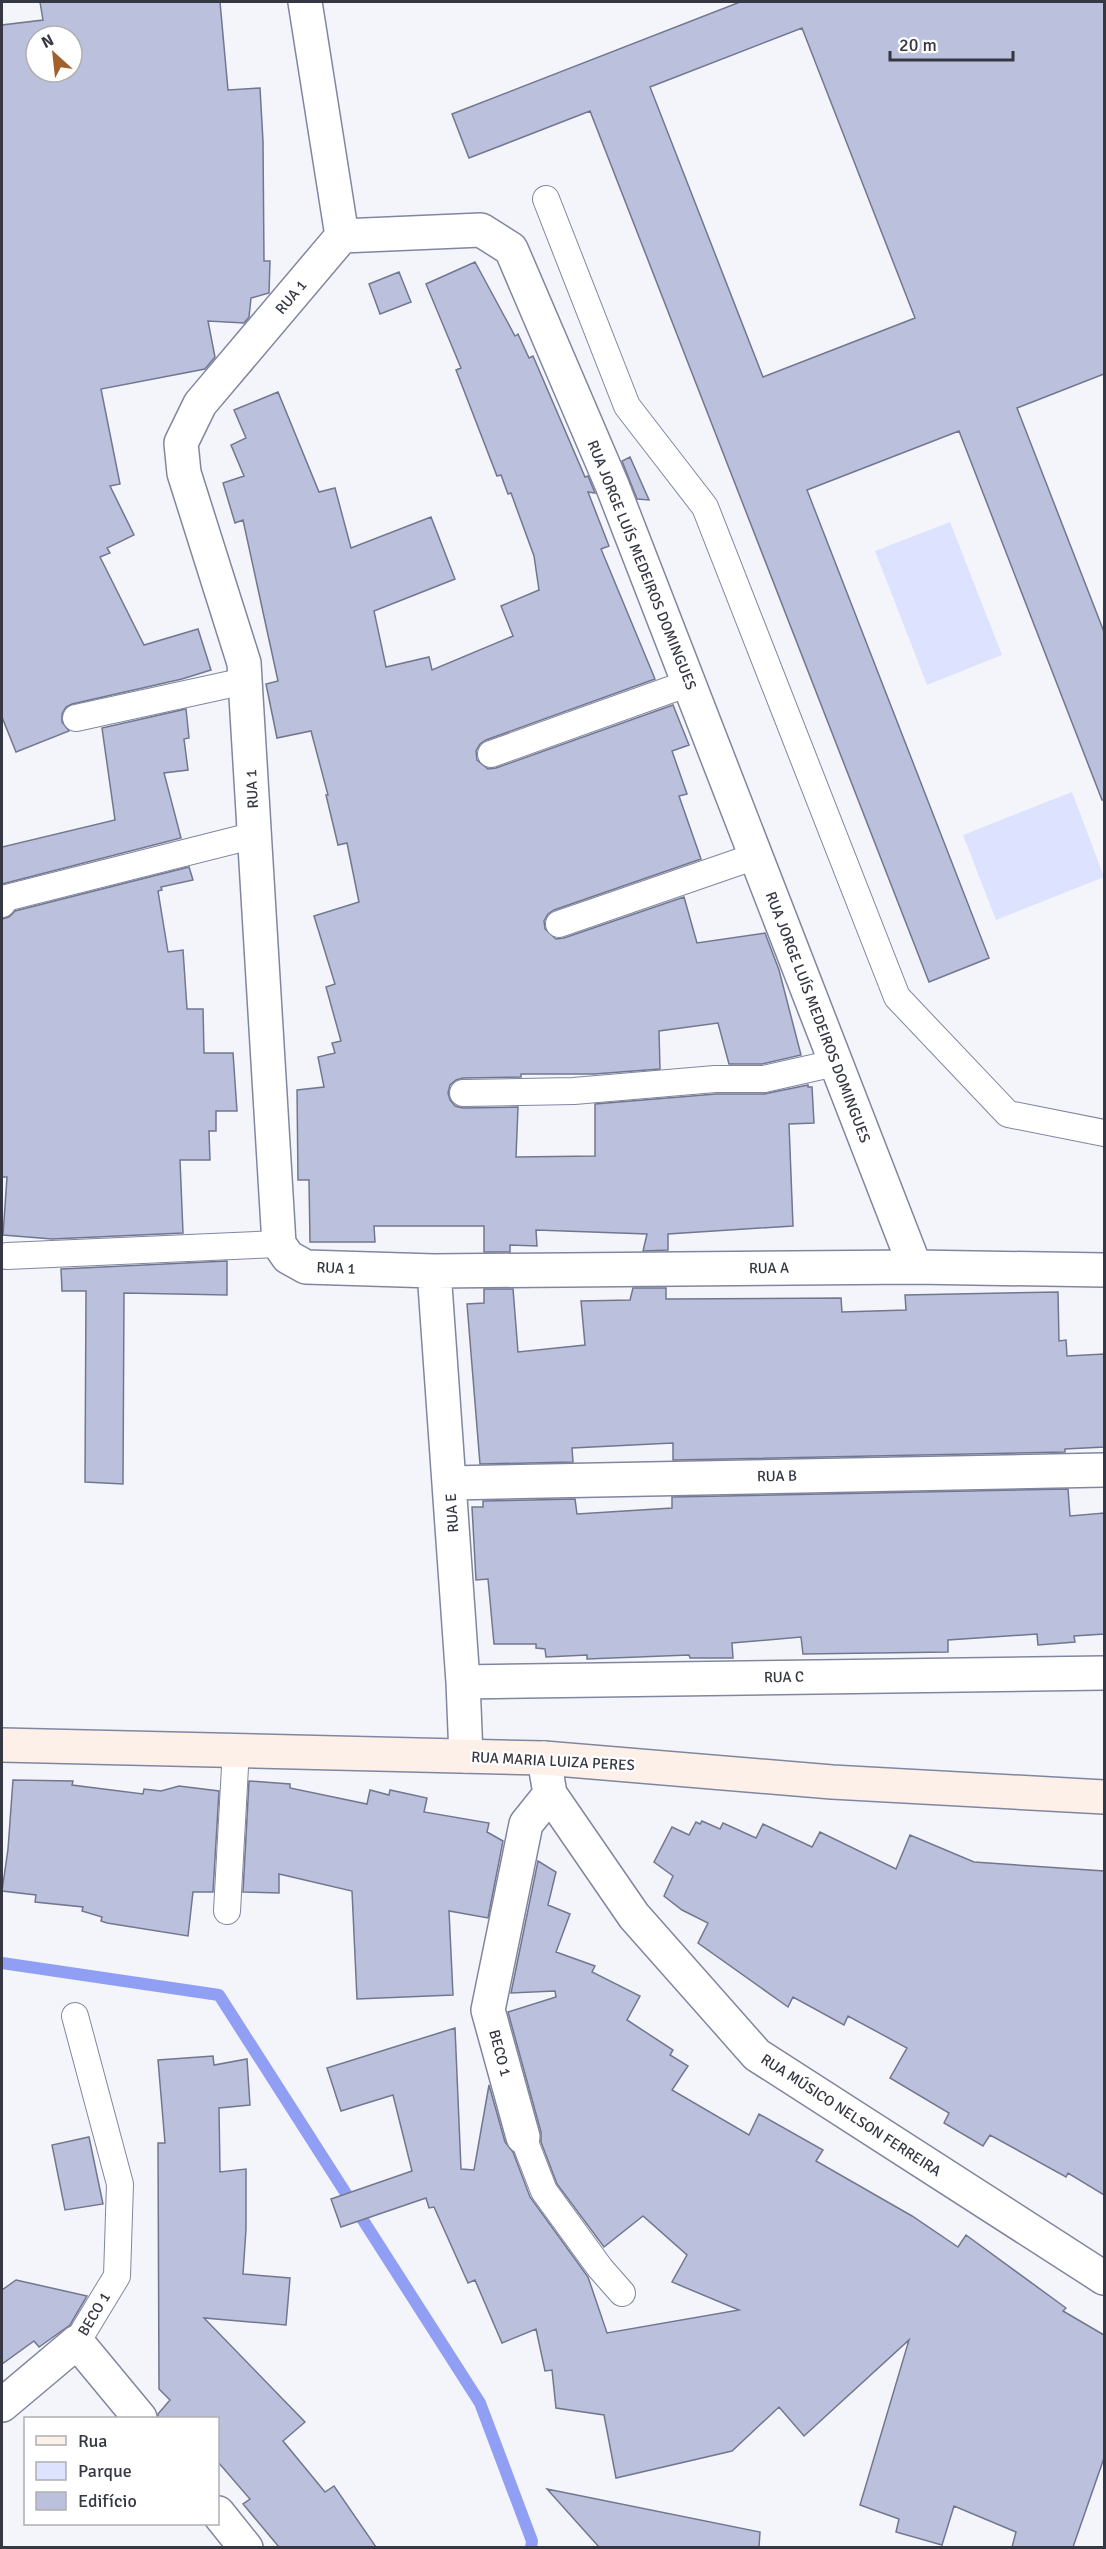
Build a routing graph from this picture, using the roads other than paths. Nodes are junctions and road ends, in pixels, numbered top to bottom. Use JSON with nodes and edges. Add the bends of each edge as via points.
{"nodes":[{"id":1,"x":305,"y":2,"type":"edge"},
{"id":2,"x":546,"y":199,"type":"dead end"},
{"id":3,"x":342,"y":236,"type":"junction"},
{"id":4,"x":245,"y":681,"type":"junction"},
{"id":5,"x":688,"y":683,"type":"junction"},
{"id":6,"x":76,"y":718,"type":"dead end"},
{"id":7,"x":491,"y":754,"type":"dead end"},
{"id":8,"x":255,"y":835,"type":"junction"},
{"id":9,"x":756,"y":856,"type":"junction"},
{"id":10,"x":2,"y":904,"type":"edge"},
{"id":11,"x":559,"y":924,"type":"dead end"},
{"id":12,"x":836,"y":1063,"type":"junction"},
{"id":13,"x":463,"y":1093,"type":"dead end"},
{"id":14,"x":1104,"y":1133,"type":"edge"},
{"id":15,"x":279,"y":1244,"type":"junction"},
{"id":16,"x":8,"y":1256,"type":"dead end"},
{"id":17,"x":915,"y":1266,"type":"junction"},
{"id":18,"x":1104,"y":1270,"type":"edge"},
{"id":19,"x":434,"y":1271,"type":"junction"},
{"id":20,"x":1104,"y":1470,"type":"edge"},
{"id":21,"x":450,"y":1483,"type":"junction"},
{"id":22,"x":1104,"y":1673,"type":"edge"},
{"id":23,"x":463,"y":1682,"type":"junction"},
{"id":24,"x":2,"y":1745,"type":"edge"},
{"id":25,"x":237,"y":1749,"type":"junction"},
{"id":26,"x":465,"y":1756,"type":"junction"},
{"id":27,"x":544,"y":1758,"type":"junction"},
{"id":28,"x":550,"y":1794,"type":"junction"},
{"id":29,"x":1104,"y":1797,"type":"edge"},
{"id":30,"x":227,"y":1911,"type":"dead end"},
{"id":31,"x":75,"y":2016,"type":"dead end"},
{"id":32,"x":523,"y":2137,"type":"joint"},
{"id":33,"x":1104,"y":2278,"type":"edge"},
{"id":34,"x":621,"y":2293,"type":"dead end"},
{"id":35,"x":77,"y":2342,"type":"junction"},
{"id":36,"x":2,"y":2405,"type":"edge"},
{"id":37,"x":139,"y":2417,"type":"edge"},
{"id":38,"x":219,"y":2514,"type":"edge"},
{"id":39,"x":246,"y":2547,"type":"edge"}],
"edges":[{"from":1,"to":3,"type":"street"},
{"from":2,"to":14,"type":"lane","via":[[627,406],[705,507],[897,997],[1008,1114]]},
{"from":3,"to":4,"type":"street","name":"RUA 1","via":[[200,404],[181,443],[184,473],[244,663]]},
{"from":3,"to":5,"type":"street","name":"RUA JORGE LUÍS MEDEIROS DOMINGUES","via":[[481,230],[511,249],[612,485]]},
{"from":4,"to":6,"type":"lane"},
{"from":4,"to":8,"type":"street","name":"RUA 1"},
{"from":5,"to":7,"type":"lane"},
{"from":5,"to":9,"type":"street","name":"RUA JORGE LUÍS MEDEIROS DOMINGUES"},
{"from":8,"to":10,"type":"lane","via":[[6,898]]},
{"from":8,"to":15,"type":"street","name":"RUA 1"},
{"from":9,"to":11,"type":"lane"},
{"from":9,"to":12,"type":"street","name":"RUA JORGE LUÍS MEDEIROS DOMINGUES"},
{"from":12,"to":13,"type":"lane","via":[[764,1079],[715,1079],[574,1091]]},
{"from":12,"to":17,"type":"street","name":"RUA JORGE LUÍS MEDEIROS DOMINGUES"},
{"from":15,"to":16,"type":"lane"},
{"from":15,"to":19,"type":"street","name":"RUA 1","via":[[288,1257],[306,1267]]},
{"from":17,"to":18,"type":"street","name":"RUA A"},
{"from":17,"to":19,"type":"street","name":"RUA A"},
{"from":19,"to":21,"type":"street","name":"RUA E"},
{"from":20,"to":21,"type":"street","name":"RUA B"},
{"from":21,"to":23,"type":"street","name":"RUA E"},
{"from":22,"to":23,"type":"street","name":"RUA C"},
{"from":23,"to":26,"type":"street","name":"RUA E"},
{"from":24,"to":25,"type":"street","name":"RUA MARIA LUIZA PERES"},
{"from":25,"to":26,"type":"street","name":"RUA MARIA LUIZA PERES"},
{"from":25,"to":30,"type":"lane"},
{"from":26,"to":27,"type":"street","name":"RUA MARIA LUIZA PERES"},
{"from":27,"to":28,"type":"street","name":"RUA MÚSICO NELSON FERREIRA"},
{"from":27,"to":29,"type":"street","name":"RUA MARIA LUIZA PERES","via":[[832,1782]]},
{"from":28,"to":32,"type":"street","name":"BECO 1","via":[[526,1824],[488,2010]]},
{"from":28,"to":33,"type":"street","name":"RUA MÚSICO NELSON FERREIRA","via":[[634,1916],[757,2055]]},
{"from":31,"to":35,"type":"lane","name":"BECO 1","via":[[120,2184],[117,2276]]},
{"from":32,"to":34,"type":"lane","name":"BECO 1","via":[[544,2192]]},
{"from":35,"to":36,"type":"street","name":"BECO 1"},
{"from":35,"to":37,"type":"street"},
{"from":38,"to":39,"type":"street"}]}
